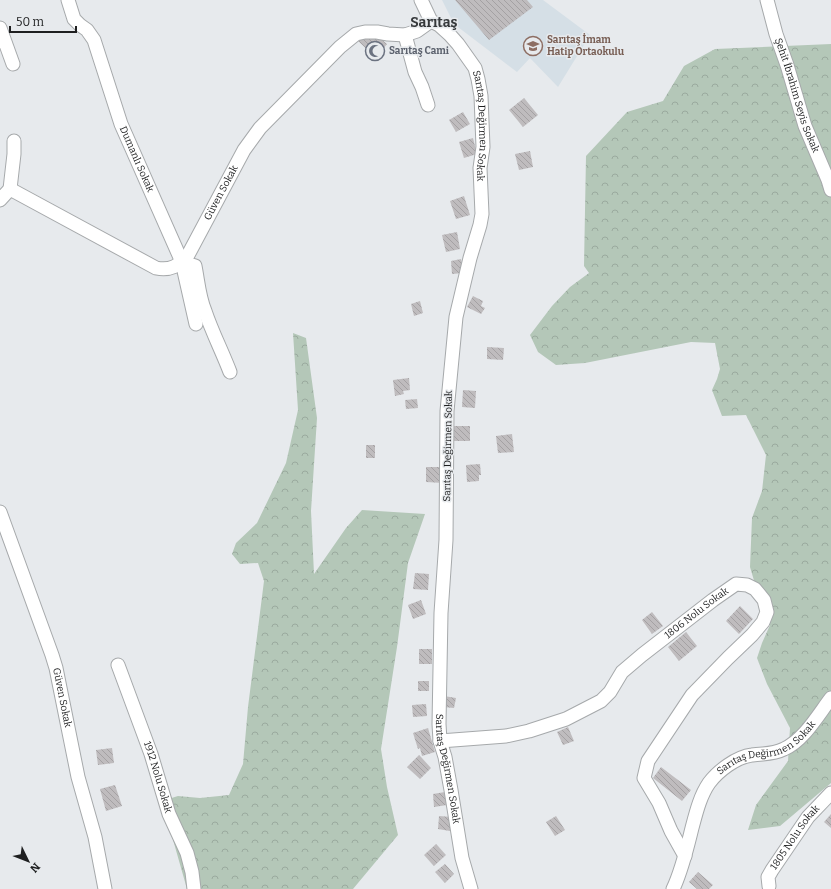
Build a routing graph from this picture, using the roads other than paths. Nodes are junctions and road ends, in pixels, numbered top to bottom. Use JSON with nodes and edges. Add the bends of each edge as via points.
{"nodes":[{"id":1,"x":68,"y":0,"type":"edge"},
{"id":2,"x":421,"y":0,"type":"edge"},
{"id":3,"x":767,"y":0,"type":"edge"},
{"id":4,"x":431,"y":21,"type":"junction"},
{"id":5,"x":0,"y":28,"type":"edge"},
{"id":6,"x":405,"y":35,"type":"junction"},
{"id":7,"x":13,"y":64,"type":"dead end"},
{"id":8,"x":428,"y":104,"type":"dead end"},
{"id":9,"x":14,"y":140,"type":"dead end"},
{"id":10,"x":10,"y":189,"type":"junction"},
{"id":11,"x":831,"y":190,"type":"edge"},
{"id":12,"x":0,"y":200,"type":"edge"},
{"id":13,"x":182,"y":262,"type":"junction"},
{"id":14,"x":196,"y":324,"type":"dead end"},
{"id":15,"x":230,"y":372,"type":"dead end"},
{"id":16,"x":0,"y":512,"type":"edge"},
{"id":17,"x":4,"y":538,"type":"edge"},
{"id":18,"x":118,"y":665,"type":"dead end"},
{"id":19,"x":831,"y":698,"type":"edge"},
{"id":20,"x":440,"y":741,"type":"junction"},
{"id":21,"x":831,"y":793,"type":"edge"},
{"id":22,"x":685,"y":856,"type":"junction"},
{"id":23,"x":769,"y":886,"type":"dead end"},
{"id":24,"x":105,"y":889,"type":"edge"},
{"id":25,"x":194,"y":889,"type":"edge"},
{"id":26,"x":472,"y":889,"type":"edge"},
{"id":27,"x":673,"y":889,"type":"edge"}],
"edges":[{"from":1,"to":13,"type":"street","name":"Dumanlı Sokak","via":[[74,19],[94,40],[121,124]]},
{"from":2,"to":4,"type":"street","name":"Sarıtaş Değirmen Sokak"},
{"from":3,"to":11,"type":"street","name":"Şehit İbrahim Seyis Sokak","via":[[805,126]]},
{"from":4,"to":6,"type":"street","name":"Güven Sokak","via":[[417,31]]},
{"from":4,"to":20,"type":"street","name":"Sarıtaş Değirmen Sokak","via":[[450,35],[475,68],[481,96],[483,147],[480,168],[482,214],[456,317],[447,412]]},
{"from":5,"to":7,"type":"street"},
{"from":6,"to":8,"type":"street","via":[[415,72]]},
{"from":6,"to":13,"type":"street","name":"Güven Sokak","via":[[377,32],[356,34],[260,128],[244,150]]},
{"from":9,"to":10,"type":"street"},
{"from":10,"to":12,"type":"street"},
{"from":10,"to":13,"type":"street","via":[[156,268],[164,270]]},
{"from":13,"to":14,"type":"street","name":"Dumanlı Sokak"},
{"from":13,"to":15,"type":"street","via":[[195,266],[204,311]]},
{"from":16,"to":17,"type":"street","name":"Güven Sokak"},
{"from":17,"to":24,"type":"street","name":"Güven Sokak","via":[[56,668],[78,777],[95,837]]},
{"from":18,"to":25,"type":"street","name":"1912 Nolu Sokak","via":[[151,754],[169,814],[187,853]]},
{"from":19,"to":22,"type":"street","name":"Sarıtaş Değirmen Sokak","via":[[796,742],[775,753],[751,755],[736,761],[715,776],[701,798]]},
{"from":20,"to":22,"type":"street","name":"1806 Nolu Sokak","via":[[506,736],[566,719],[601,701],[610,692],[622,672],[713,600],[736,584],[747,585],[755,589],[764,600],[767,612],[764,622],[692,696],[648,761],[644,778]]},
{"from":20,"to":26,"type":"street","name":"Sarıtaş Değirmen Sokak","via":[[462,858]]},
{"from":21,"to":23,"type":"street","name":"1805 Nolu Sokak","via":[[808,817],[772,870],[768,878]]},
{"from":22,"to":27,"type":"street","name":"Sarıtaş Değirmen Sokak"}]}
